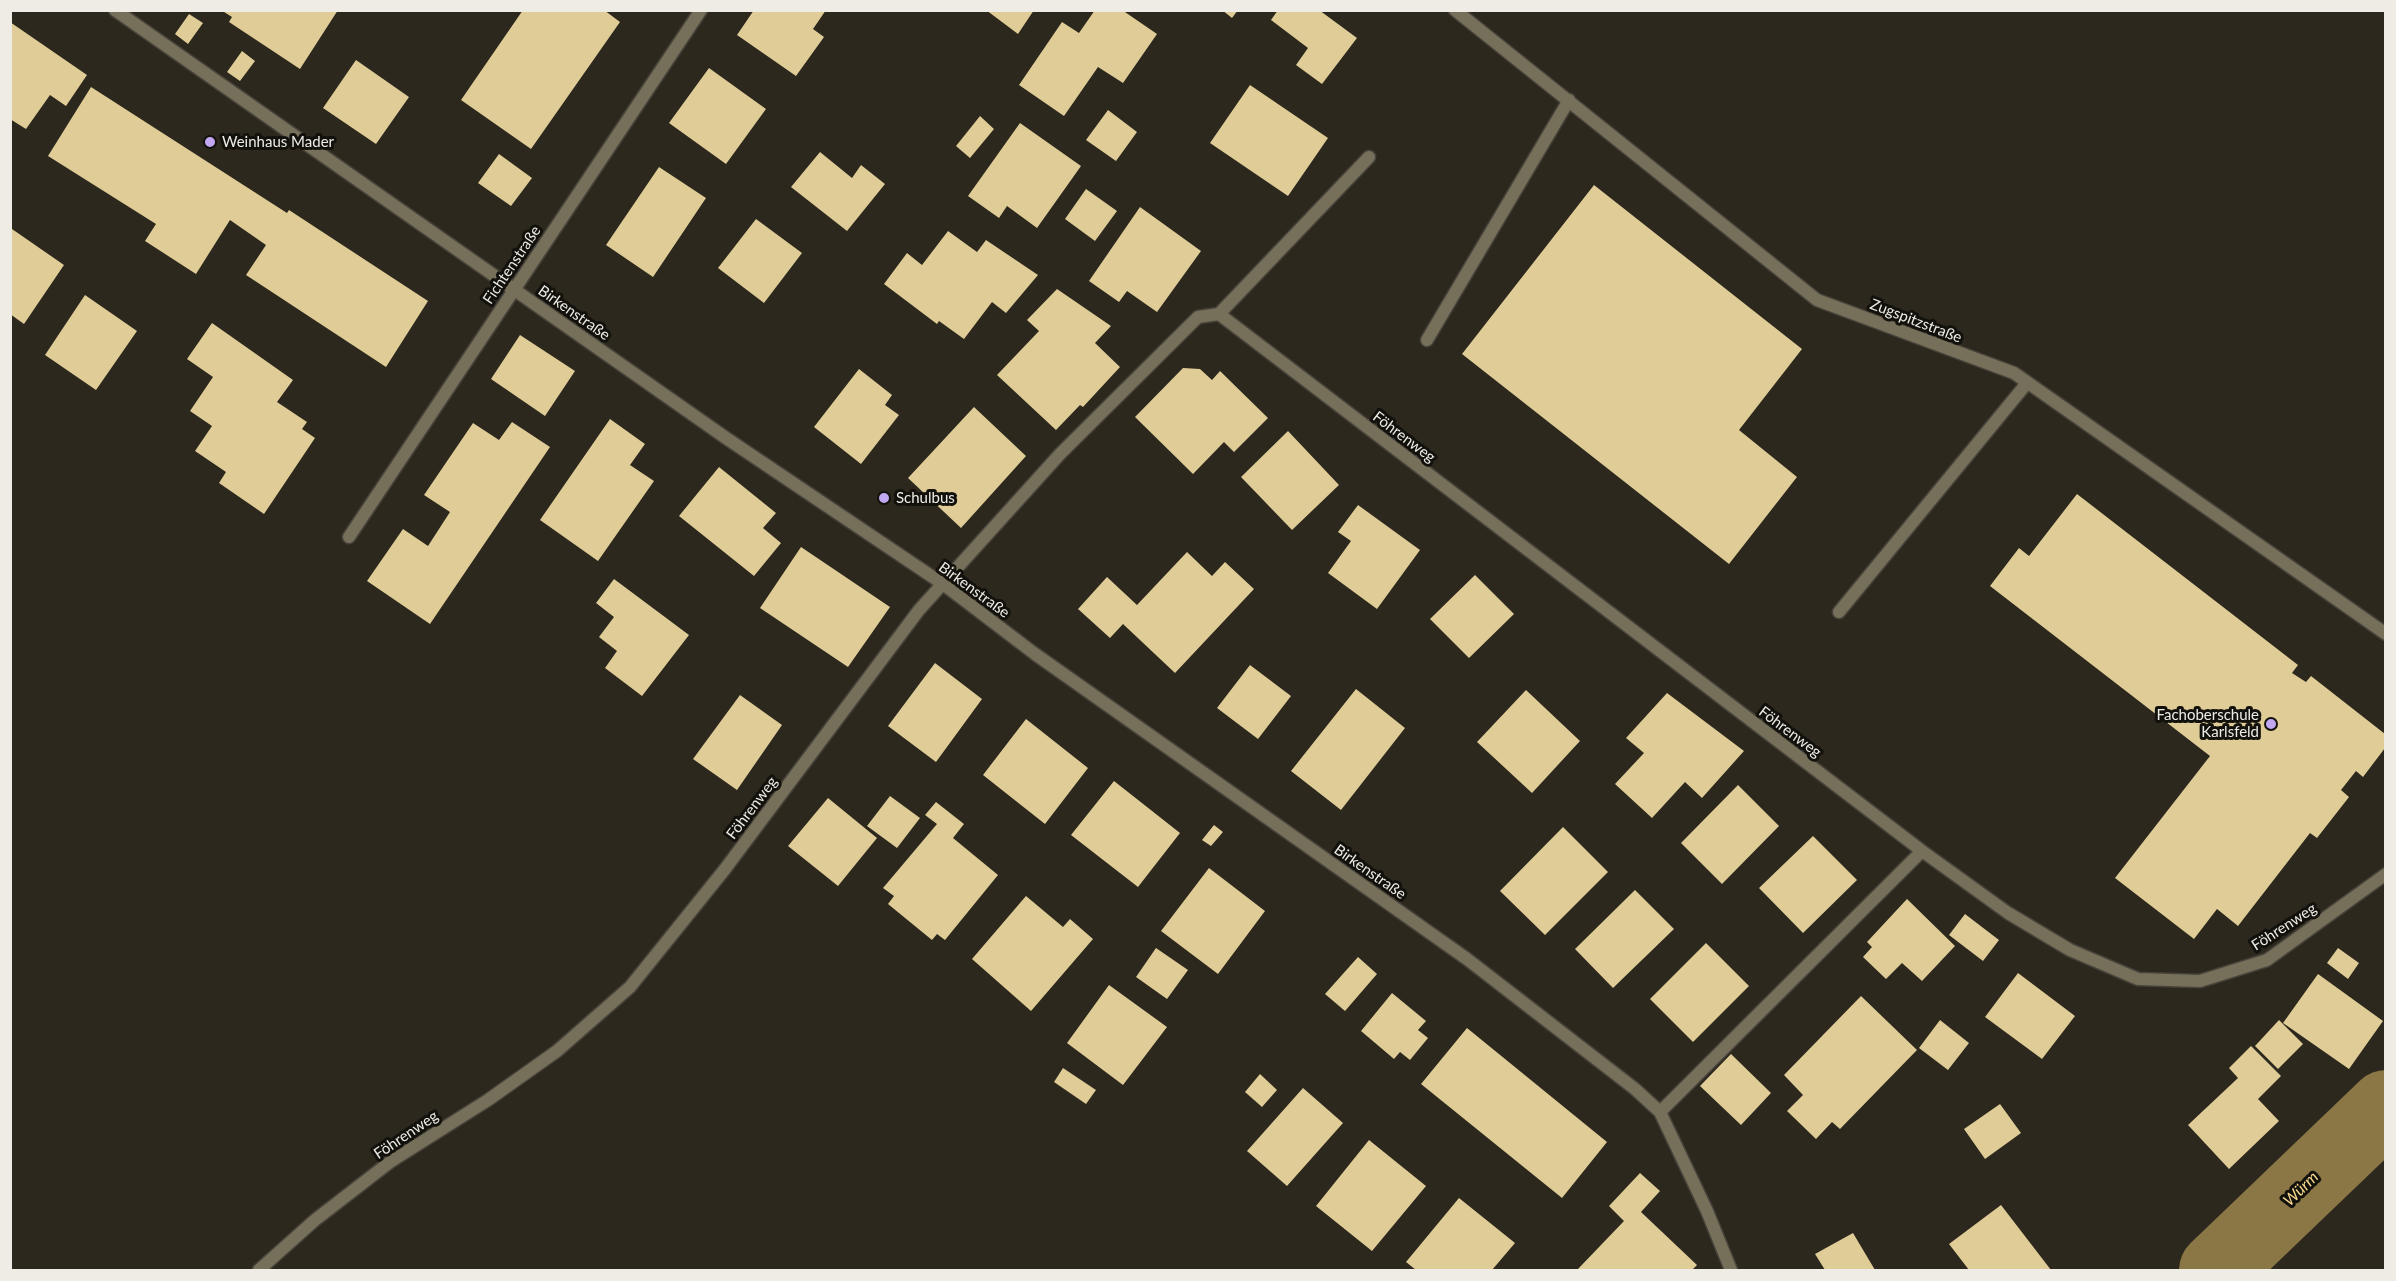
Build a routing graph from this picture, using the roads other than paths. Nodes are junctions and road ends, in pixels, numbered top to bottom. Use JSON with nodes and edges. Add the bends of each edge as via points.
{"nodes":[{"id":1,"x":115,"y":10,"type":"edge"},
{"id":2,"x":701,"y":10,"type":"edge"},
{"id":3,"x":1455,"y":10,"type":"edge"},
{"id":4,"x":1569,"y":100,"type":"junction"},
{"id":5,"x":1369,"y":157,"type":"dead end"},
{"id":6,"x":514,"y":290,"type":"junction"},
{"id":7,"x":1219,"y":314,"type":"junction"},
{"id":8,"x":1426,"y":340,"type":"dead end"},
{"id":9,"x":2027,"y":383,"type":"junction"},
{"id":10,"x":349,"y":537,"type":"dead end"},
{"id":11,"x":944,"y":584,"type":"junction"},
{"id":12,"x":1839,"y":612,"type":"dead end"},
{"id":13,"x":2385,"y":634,"type":"edge"},
{"id":14,"x":1922,"y":851,"type":"junction"},
{"id":15,"x":2385,"y":874,"type":"edge"},
{"id":16,"x":1660,"y":1113,"type":"junction"},
{"id":17,"x":260,"y":1270,"type":"edge"},
{"id":18,"x":1731,"y":1270,"type":"edge"}],
"edges":[{"from":1,"to":6,"type":"street","name":"Birkenstraße"},
{"from":2,"to":6,"type":"street","name":"Fichtenstraße"},
{"from":3,"to":4,"type":"street","name":"Zugspitzstraße"},
{"from":4,"to":8,"type":"street"},
{"from":4,"to":9,"type":"street","name":"Zugspitzstraße","via":[[1817,300],[2014,374]]},
{"from":5,"to":7,"type":"street","name":"Föhrenweg"},
{"from":6,"to":10,"type":"street","name":"Fichtenstraße"},
{"from":6,"to":11,"type":"street","name":"Birkenstraße"},
{"from":7,"to":11,"type":"street","name":"Föhrenweg","via":[[1198,317],[1060,454]]},
{"from":7,"to":14,"type":"street","name":"Föhrenweg"},
{"from":9,"to":12,"type":"street"},
{"from":9,"to":13,"type":"street","name":"Zugspitzstraße"},
{"from":11,"to":16,"type":"street","name":"Birkenstraße","via":[[1035,654],[1467,959],[1635,1089]]},
{"from":11,"to":17,"type":"street","name":"Föhrenweg","via":[[919,610],[725,870],[630,987],[557,1051],[390,1161]]},
{"from":14,"to":15,"type":"street","name":"Föhrenweg","via":[[2008,913],[2070,950],[2138,979],[2200,981],[2267,960]]},
{"from":14,"to":16,"type":"street"},
{"from":16,"to":18,"type":"street","name":"Birkenstraße"}]}
